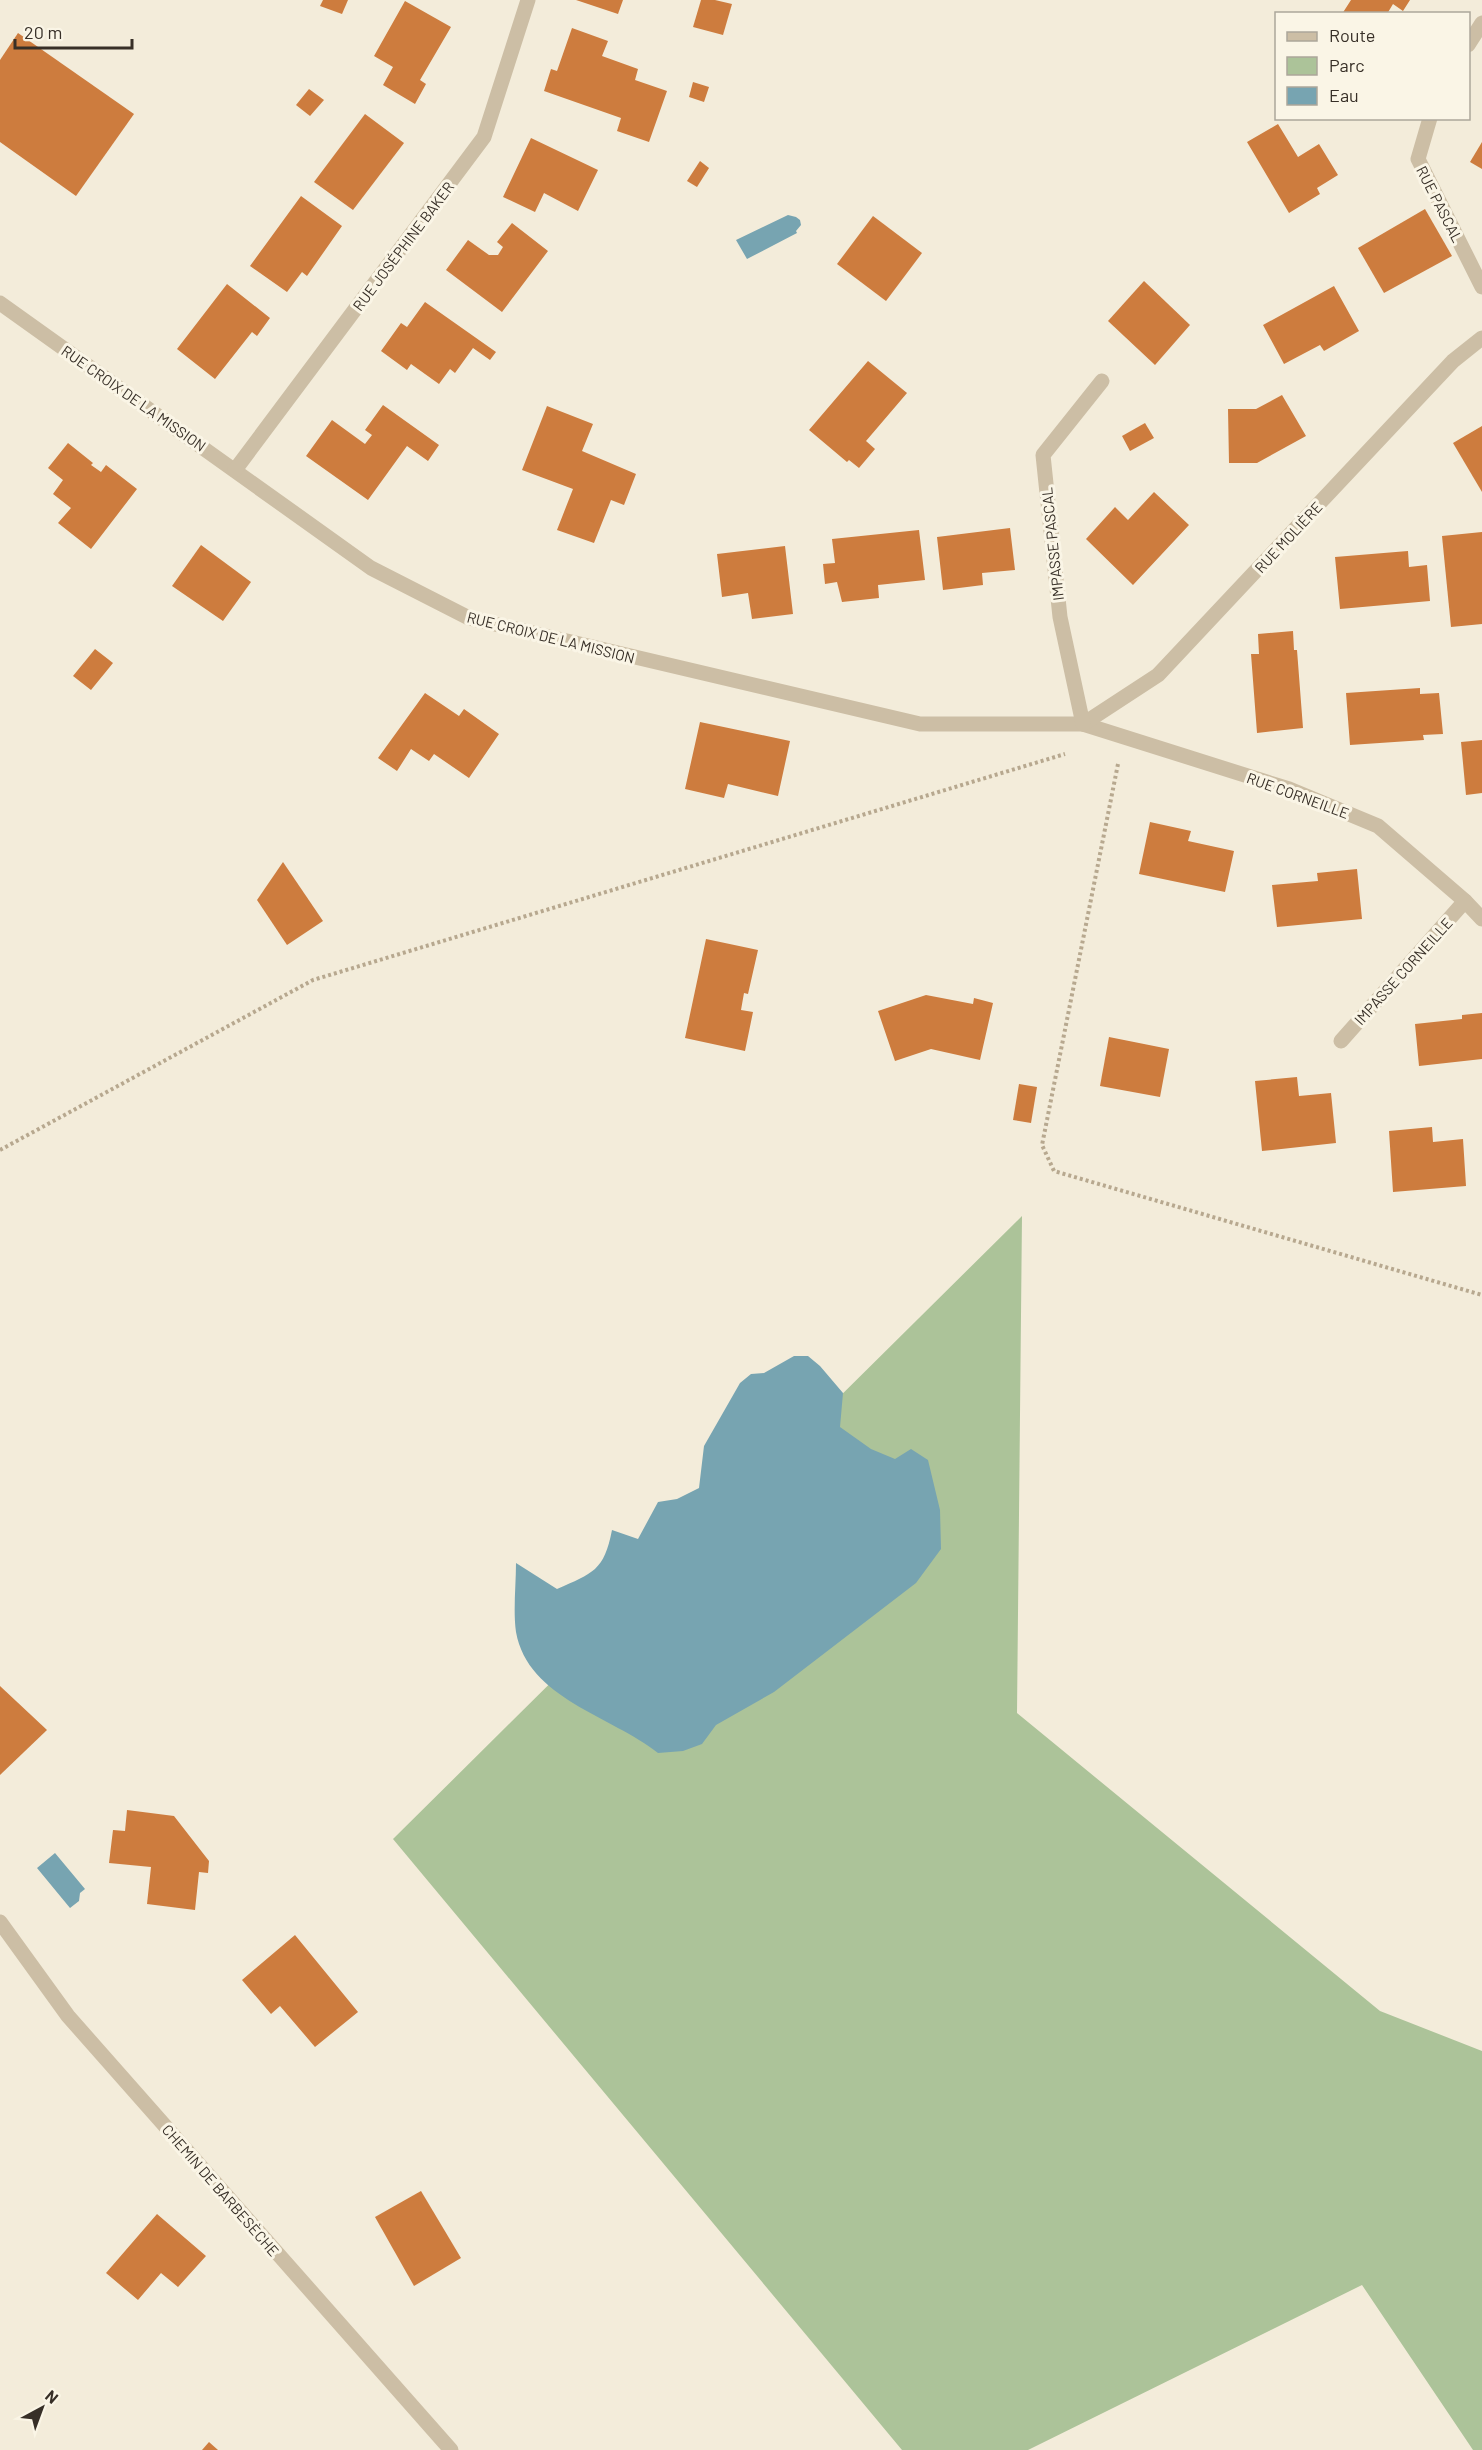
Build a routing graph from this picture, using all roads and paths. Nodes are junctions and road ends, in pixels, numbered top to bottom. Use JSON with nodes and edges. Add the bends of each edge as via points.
{"nodes":[{"id":1,"x":528,"y":0,"type":"edge"},
{"id":2,"x":1482,"y":23,"type":"edge"},
{"id":3,"x":1470,"y":42,"type":"edge"},
{"id":4,"x":1429,"y":120,"type":"edge"},
{"id":5,"x":1482,"y":287,"type":"edge"},
{"id":6,"x":0,"y":303,"type":"edge"},
{"id":7,"x":1482,"y":338,"type":"edge"},
{"id":8,"x":1102,"y":381,"type":"dead end"},
{"id":9,"x":235,"y":470,"type":"junction"},
{"id":10,"x":1083,"y":724,"type":"junction"},
{"id":11,"x":1123,"y":737,"type":"junction"},
{"id":12,"x":1066,"y":754,"type":"dead end"},
{"id":13,"x":1465,"y":901,"type":"junction"},
{"id":14,"x":1482,"y":919,"type":"edge"},
{"id":15,"x":1341,"y":1041,"type":"dead end"},
{"id":16,"x":0,"y":1150,"type":"edge"},
{"id":17,"x":1482,"y":1295,"type":"edge"},
{"id":18,"x":0,"y":1922,"type":"edge"},
{"id":19,"x":452,"y":2450,"type":"edge"}],
"edges":[{"from":1,"to":9,"type":"street","name":"RUE JOSÉPHINE BAKER","via":[[484,137]]},
{"from":2,"to":3,"type":"street"},
{"from":4,"to":5,"type":"street","name":"RUE PASCAL","via":[[1418,159]]},
{"from":6,"to":9,"type":"street","name":"RUE CROIX DE LA MISSION"},
{"from":7,"to":10,"type":"street","name":"RUE MOLIÈRE","via":[[1453,362],[1158,675]]},
{"from":8,"to":10,"type":"street","name":"IMPASSE PASCAL","via":[[1043,455],[1060,617]]},
{"from":9,"to":10,"type":"street","name":"RUE CROIX DE LA MISSION","via":[[372,568],[469,618],[920,723]]},
{"from":10,"to":11,"type":"street","name":"RUE CORNEILLE"},
{"from":11,"to":13,"type":"street","name":"RUE CORNEILLE","via":[[1289,789],[1378,826]]},
{"from":11,"to":17,"type":"path","via":[[1042,1145],[1054,1171]]},
{"from":12,"to":16,"type":"path","via":[[313,980]]},
{"from":13,"to":14,"type":"street","name":"RUE CORNEILLE"},
{"from":13,"to":15,"type":"street","name":"IMPASSE CORNEILLE"},
{"from":18,"to":19,"type":"street","name":"CHEMIN DE BARBESÈCHE","via":[[68,2016]]}]}
